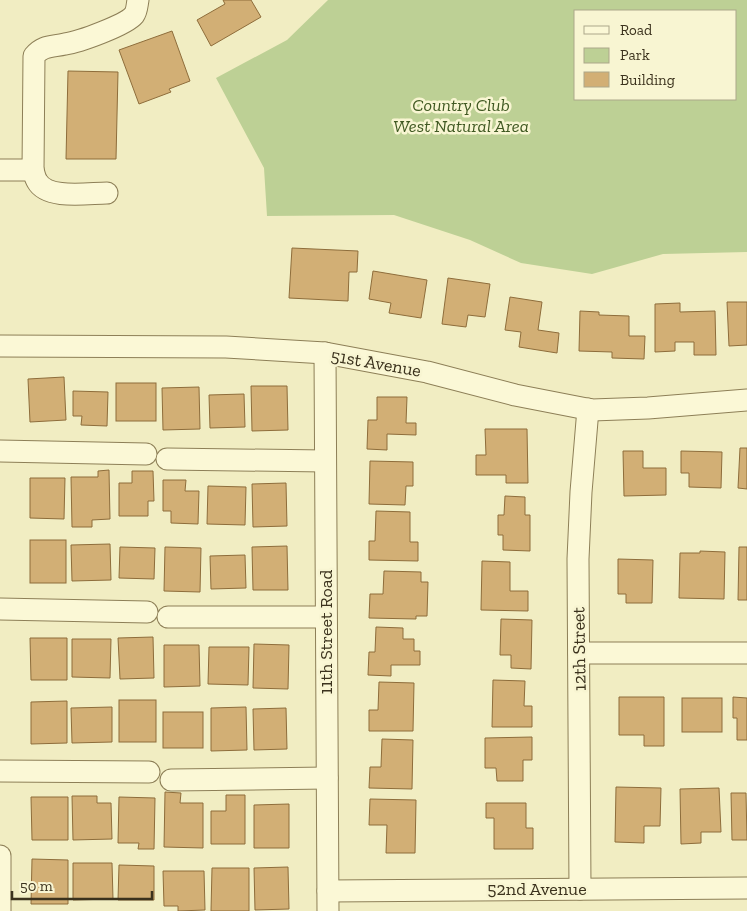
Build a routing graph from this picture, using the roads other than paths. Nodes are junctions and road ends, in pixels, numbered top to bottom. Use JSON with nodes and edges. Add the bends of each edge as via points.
{"nodes":[{"id":1,"x":138,"y":0,"type":"edge"},
{"id":2,"x":0,"y":170,"type":"edge"},
{"id":3,"x":33,"y":170,"type":"junction"},
{"id":4,"x":107,"y":193,"type":"dead end"},
{"id":5,"x":0,"y":346,"type":"edge"},
{"id":6,"x":326,"y":353,"type":"junction"},
{"id":7,"x":747,"y":400,"type":"edge"},
{"id":8,"x":588,"y":409,"type":"junction"},
{"id":9,"x":0,"y":451,"type":"edge"},
{"id":10,"x":146,"y":454,"type":"dead end"},
{"id":11,"x":167,"y":459,"type":"dead end"},
{"id":12,"x":326,"y":461,"type":"junction"},
{"id":13,"x":0,"y":609,"type":"edge"},
{"id":14,"x":147,"y":612,"type":"dead end"},
{"id":15,"x":168,"y":617,"type":"dead end"},
{"id":16,"x":326,"y":617,"type":"junction"},
{"id":17,"x":579,"y":653,"type":"junction"},
{"id":18,"x":747,"y":653,"type":"edge"},
{"id":19,"x":0,"y":771,"type":"edge"},
{"id":20,"x":149,"y":772,"type":"dead end"},
{"id":21,"x":327,"y":778,"type":"junction"},
{"id":22,"x":171,"y":780,"type":"dead end"},
{"id":23,"x":0,"y":856,"type":"edge"},
{"id":24,"x":747,"y":888,"type":"edge"},
{"id":25,"x":580,"y":889,"type":"junction"},
{"id":26,"x":328,"y":901,"type":"edge"},
{"id":27,"x":0,"y":911,"type":"edge"}],
"edges":[{"from":1,"to":3,"type":"street","via":[[134,15],[118,25],[78,41],[48,46],[34,56]]},
{"from":2,"to":3,"type":"street"},
{"from":3,"to":4,"type":"street","via":[[37,182],[57,194]]},
{"from":5,"to":6,"type":"street","name":"51st Avenue","via":[[226,348]]},
{"from":6,"to":8,"type":"street","name":"51st Avenue","via":[[427,372],[515,395]]},
{"from":6,"to":12,"type":"street","name":"11th Street Road"},
{"from":7,"to":8,"type":"street","name":"51st Avenue"},
{"from":8,"to":17,"type":"street","name":"12th Street","via":[[578,559]]},
{"from":9,"to":10,"type":"street"},
{"from":11,"to":12,"type":"street"},
{"from":12,"to":16,"type":"street","name":"11th Street Road"},
{"from":13,"to":14,"type":"street"},
{"from":15,"to":16,"type":"street"},
{"from":16,"to":21,"type":"street","name":"11th Street Road"},
{"from":17,"to":18,"type":"street"},
{"from":17,"to":25,"type":"street","name":"12th Street"},
{"from":19,"to":20,"type":"street"},
{"from":21,"to":22,"type":"street"},
{"from":21,"to":26,"type":"street","name":"11th Street Road"},
{"from":23,"to":27,"type":"street"},
{"from":24,"to":25,"type":"street","name":"52nd Avenue"},
{"from":25,"to":26,"type":"street","name":"52nd Avenue"}]}
